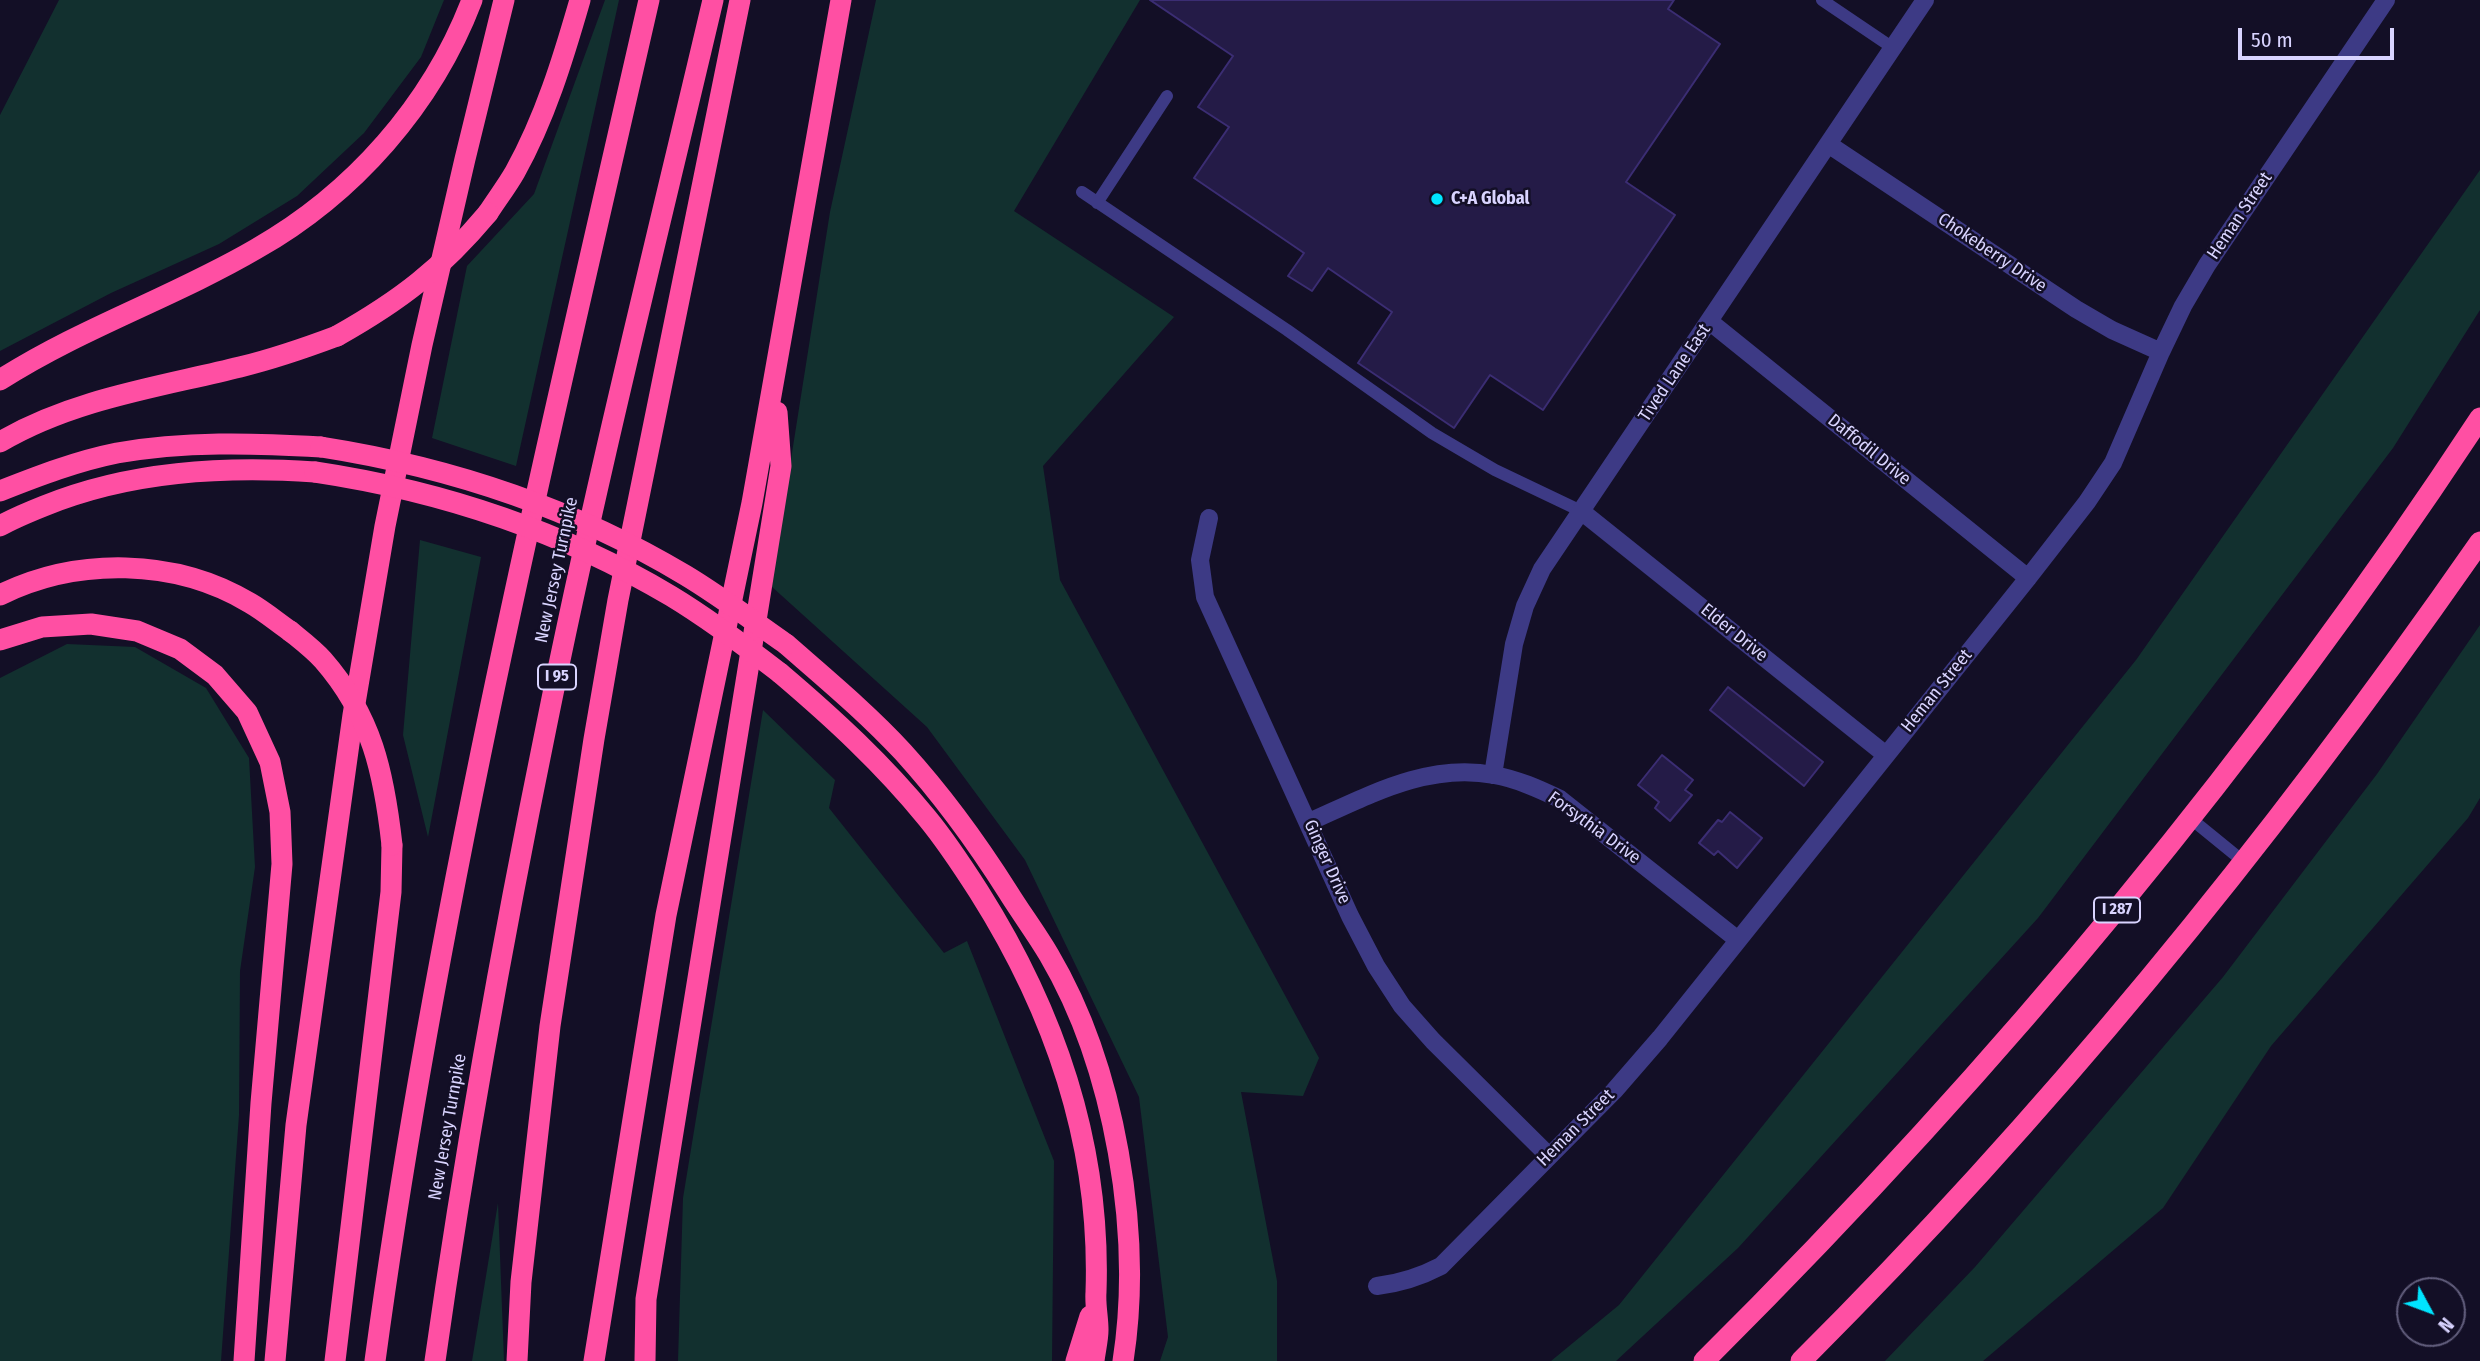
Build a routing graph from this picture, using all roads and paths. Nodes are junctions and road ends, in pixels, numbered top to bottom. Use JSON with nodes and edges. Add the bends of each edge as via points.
{"nodes":[{"id":1,"x":471,"y":0,"type":"edge"},
{"id":2,"x":504,"y":0,"type":"edge"},
{"id":3,"x":580,"y":0,"type":"edge"},
{"id":4,"x":649,"y":0,"type":"edge"},
{"id":5,"x":713,"y":0,"type":"edge"},
{"id":6,"x":740,"y":0,"type":"edge"},
{"id":7,"x":841,"y":0,"type":"edge"},
{"id":8,"x":1822,"y":0,"type":"edge"},
{"id":9,"x":1925,"y":0,"type":"edge"},
{"id":10,"x":2386,"y":0,"type":"edge"},
{"id":11,"x":1893,"y":48,"type":"junction"},
{"id":12,"x":1167,"y":96,"type":"dead end"},
{"id":13,"x":1828,"y":144,"type":"junction"},
{"id":14,"x":1082,"y":192,"type":"dead end"},
{"id":15,"x":1097,"y":203,"type":"junction"},
{"id":16,"x":1709,"y":321,"type":"junction"},
{"id":17,"x":2161,"y":352,"type":"junction"},
{"id":18,"x":774,"y":379,"type":"junction"},
{"id":19,"x":0,"y":380,"type":"edge"},
{"id":20,"x":2480,"y":418,"type":"edge"},
{"id":21,"x":0,"y":442,"type":"edge"},
{"id":22,"x":0,"y":491,"type":"edge"},
{"id":23,"x":1581,"y":511,"type":"junction"},
{"id":24,"x":1209,"y":518,"type":"dead end"},
{"id":25,"x":0,"y":526,"type":"edge"},
{"id":26,"x":2480,"y":542,"type":"edge"},
{"id":27,"x":2028,"y":578,"type":"junction"},
{"id":28,"x":0,"y":595,"type":"edge"},
{"id":29,"x":0,"y":640,"type":"edge"},
{"id":30,"x":1886,"y":755,"type":"junction"},
{"id":31,"x":1493,"y":775,"type":"junction"},
{"id":32,"x":2190,"y":818,"type":"junction"},
{"id":33,"x":1310,"y":822,"type":"junction"},
{"id":34,"x":2244,"y":862,"type":"junction"},
{"id":35,"x":1738,"y":940,"type":"junction"},
{"id":36,"x":1549,"y":1156,"type":"junction"},
{"id":37,"x":1377,"y":1286,"type":"dead end"},
{"id":38,"x":1096,"y":1297,"type":"junction"},
{"id":39,"x":244,"y":1361,"type":"edge"},
{"id":40,"x":275,"y":1361,"type":"edge"},
{"id":41,"x":335,"y":1361,"type":"edge"},
{"id":42,"x":375,"y":1361,"type":"edge"},
{"id":43,"x":435,"y":1361,"type":"edge"},
{"id":44,"x":517,"y":1361,"type":"edge"},
{"id":45,"x":594,"y":1361,"type":"edge"},
{"id":46,"x":645,"y":1361,"type":"edge"},
{"id":47,"x":1076,"y":1361,"type":"edge"},
{"id":48,"x":1094,"y":1361,"type":"edge"},
{"id":49,"x":1122,"y":1361,"type":"edge"},
{"id":50,"x":1704,"y":1361,"type":"edge"},
{"id":51,"x":1801,"y":1361,"type":"edge"}],
"edges":[{"from":1,"to":19,"type":"highway","via":[[441,65],[411,110],[342,188],[256,250]]},
{"from":2,"to":40,"type":"highway","via":[[422,345],[353,715],[296,1125]]},
{"from":3,"to":21,"type":"highway","bridge":true,"via":[[540,121],[515,172],[458,249],[421,282],[337,335],[291,353],[73,408]]},
{"from":4,"to":42,"type":"highway","name":"New Jersey Turnpike","via":[[486,732],[427,1031]]},
{"from":5,"to":43,"type":"highway","name":"New Jersey Turnpike","number":"I 95","via":[[546,725],[492,999]]},
{"from":6,"to":44,"type":"highway","via":[[594,739],[550,1026],[521,1282]]},
{"from":7,"to":18,"type":"highway"},
{"from":8,"to":11,"type":"lane"},
{"from":9,"to":11,"type":"street","name":"Tived Lane East"},
{"from":10,"to":17,"type":"street","name":"Heman Street","via":[[2207,265]]},
{"from":11,"to":13,"type":"street","name":"Tived Lane East"},
{"from":12,"to":15,"type":"lane"},
{"from":13,"to":16,"type":"street","name":"Tived Lane East"},
{"from":13,"to":17,"type":"street","name":"Chokeberry Drive","via":[[2076,309]]},
{"from":14,"to":15,"type":"lane"},
{"from":15,"to":23,"type":"lane","via":[[1432,433],[1495,470]]},
{"from":16,"to":23,"type":"street","name":"Tived Lane East"},
{"from":16,"to":27,"type":"street","name":"Daffodil Drive"},
{"from":17,"to":27,"type":"street","name":"Heman Street","via":[[2112,463]]},
{"from":18,"to":45,"type":"highway","via":[[666,915]]},
{"from":18,"to":46,"type":"highway","via":[[781,466],[646,1299]]},
{"from":20,"to":32,"type":"highway","number":"I 287","via":[[2351,606]]},
{"from":22,"to":49,"type":"highway","bridge":true,"via":[[117,453],[184,445],[321,447],[383,457],[510,493],[632,545],[685,575],[786,645],[903,752],[948,804],[1049,956],[1072,1001],[1097,1065],[1125,1202],[1129,1274]]},
{"from":23,"to":30,"type":"street","name":"Elder Drive"},
{"from":23,"to":31,"type":"street","name":"Tived Lane East","via":[[1542,569],[1525,606],[1514,644]]},
{"from":24,"to":33,"type":"street","name":"Ginger Drive","via":[[1200,560],[1205,597]]},
{"from":25,"to":38,"type":"highway","bridge":true,"via":[[70,496],[129,481],[254,468],[315,472],[378,482],[502,516],[620,568],[725,632],[834,719],[884,769],[929,820],[1023,969],[1068,1080],[1086,1148],[1096,1224]]},
{"from":26,"to":34,"type":"highway"},
{"from":27,"to":30,"type":"street","name":"Heman Street"},
{"from":28,"to":41,"type":"highway","bridge":true,"via":[[26,582],[73,571],[120,568],[165,571],[209,584],[250,603],[322,659],[372,740],[385,788],[392,845],[391,892]]},
{"from":29,"to":39,"type":"highway","via":[[43,627],[91,624],[137,631],[180,649],[215,675],[247,712],[270,762],[280,812],[282,864]]},
{"from":30,"to":35,"type":"street","name":"Heman Street"},
{"from":31,"to":33,"type":"street","name":"Forsythia Drive","via":[[1456,772],[1423,776]]},
{"from":31,"to":35,"type":"street","name":"Forsythia Drive","via":[[1560,799]]},
{"from":32,"to":34,"type":"lane"},
{"from":32,"to":50,"type":"highway","number":"I 287","via":[[2013,1033]]},
{"from":33,"to":36,"type":"street","name":"Ginger Drive","via":[[1350,916],[1402,1006]]},
{"from":34,"to":51,"type":"highway","via":[[2026,1122]]},
{"from":35,"to":36,"type":"street","name":"Heman Street","via":[[1614,1091]]},
{"from":36,"to":37,"type":"street","name":"Heman Street","via":[[1441,1266],[1420,1277]]},
{"from":38,"to":47,"type":"highway"},
{"from":38,"to":48,"type":"highway"}]}
